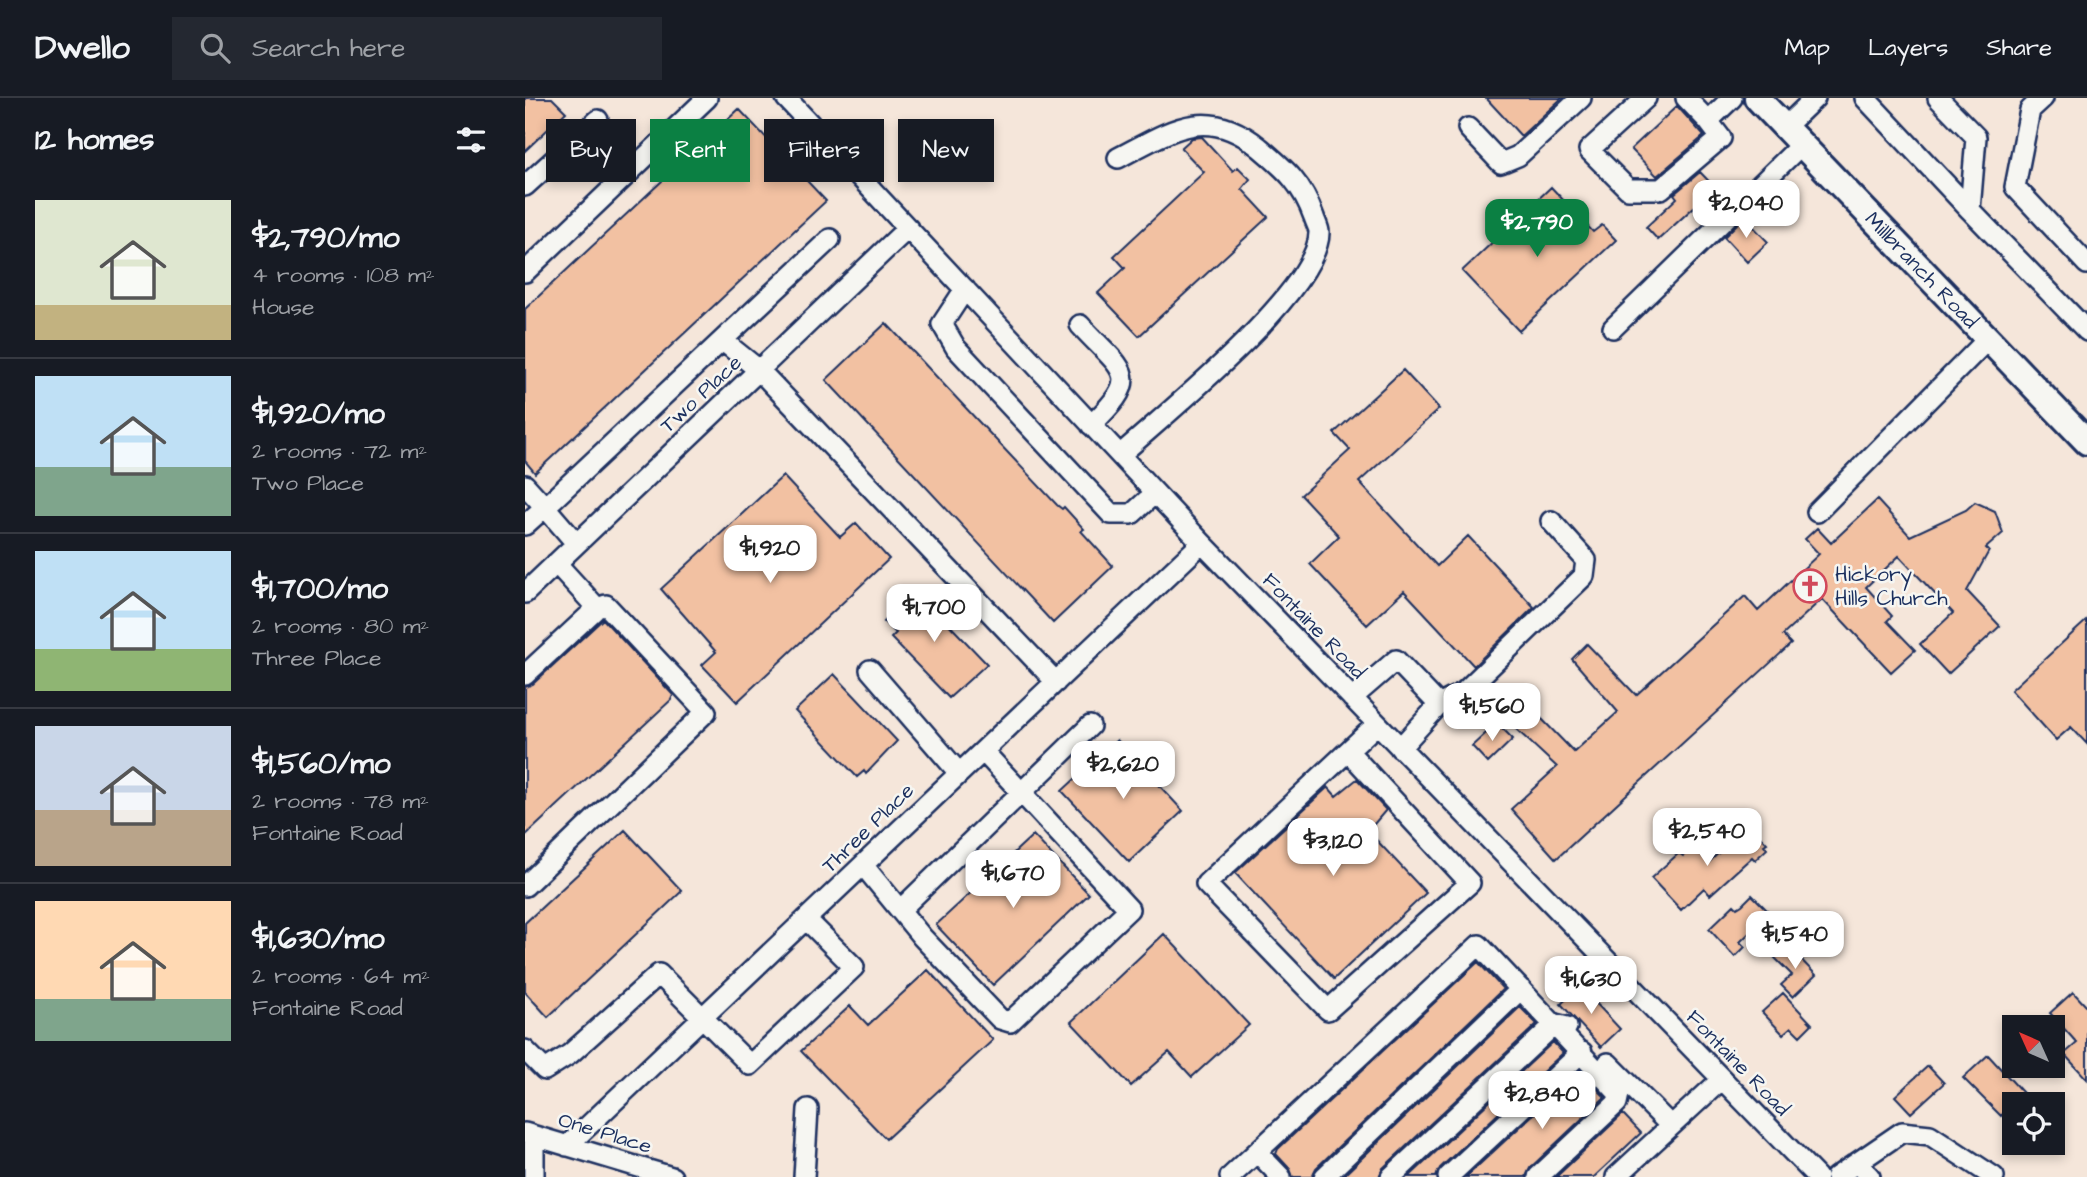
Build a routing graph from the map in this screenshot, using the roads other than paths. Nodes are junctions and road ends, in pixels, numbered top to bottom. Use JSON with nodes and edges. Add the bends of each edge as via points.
{"nodes":[{"id":1,"x":707,"y":98,"type":"edge"},
{"id":2,"x":786,"y":98,"type":"edge"},
{"id":3,"x":1581,"y":98,"type":"edge"},
{"id":4,"x":1646,"y":98,"type":"edge"},
{"id":5,"x":1686,"y":98,"type":"edge"},
{"id":6,"x":1732,"y":98,"type":"edge"},
{"id":7,"x":1756,"y":98,"type":"edge"},
{"id":8,"x":1815,"y":98,"type":"edge"},
{"id":9,"x":1865,"y":98,"type":"edge"},
{"id":10,"x":1938,"y":98,"type":"edge"},
{"id":11,"x":2043,"y":98,"type":"edge"},
{"id":12,"x":1708,"y":121,"type":"junction"},
{"id":13,"x":1468,"y":128,"type":"dead end"},
{"id":14,"x":1793,"y":136,"type":"junction"},
{"id":15,"x":1118,"y":158,"type":"dead end"},
{"id":16,"x":546,"y":167,"type":"edge"},
{"id":17,"x":525,"y":186,"type":"edge"},
{"id":18,"x":1970,"y":210,"type":"junction"},
{"id":19,"x":908,"y":228,"type":"junction"},
{"id":20,"x":830,"y":239,"type":"dead end"},
{"id":21,"x":2087,"y":264,"type":"edge"},
{"id":22,"x":525,"y":272,"type":"edge"},
{"id":23,"x":965,"y":289,"type":"junction"},
{"id":24,"x":1080,"y":325,"type":"dead end"},
{"id":25,"x":1613,"y":328,"type":"dead end"},
{"id":26,"x":2087,"y":331,"type":"edge"},
{"id":27,"x":1988,"y":339,"type":"junction"},
{"id":28,"x":723,"y":341,"type":"junction"},
{"id":29,"x":759,"y":370,"type":"junction"},
{"id":30,"x":1091,"y":425,"type":"junction"},
{"id":31,"x":2083,"y":430,"type":"edge"},
{"id":32,"x":1119,"y":455,"type":"junction"},
{"id":33,"x":525,"y":485,"type":"edge"},
{"id":34,"x":1154,"y":493,"type":"junction"},
{"id":35,"x":545,"y":507,"type":"junction"},
{"id":36,"x":1817,"y":512,"type":"dead end"},
{"id":37,"x":1551,"y":521,"type":"dead end"},
{"id":38,"x":525,"y":526,"type":"edge"},
{"id":39,"x":576,"y":543,"type":"junction"},
{"id":40,"x":1202,"y":543,"type":"junction"},
{"id":41,"x":556,"y":563,"type":"junction"},
{"id":42,"x":525,"y":593,"type":"edge"},
{"id":43,"x":597,"y":608,"type":"junction"},
{"id":44,"x":870,"y":670,"type":"dead end"},
{"id":45,"x":525,"y":675,"type":"edge"},
{"id":46,"x":1056,"y":682,"type":"junction"},
{"id":47,"x":1352,"y":698,"type":"junction"},
{"id":48,"x":1439,"y":705,"type":"junction"},
{"id":49,"x":1377,"y":724,"type":"junction"},
{"id":50,"x":1090,"y":726,"type":"dead end"},
{"id":51,"x":1400,"y":748,"type":"junction"},
{"id":52,"x":983,"y":751,"type":"junction"},
{"id":53,"x":1348,"y":751,"type":"junction"},
{"id":54,"x":959,"y":773,"type":"junction"},
{"id":55,"x":1020,"y":792,"type":"junction"},
{"id":56,"x":863,"y":865,"type":"junction"},
{"id":57,"x":525,"y":886,"type":"edge"},
{"id":58,"x":900,"y":910,"type":"junction"},
{"id":59,"x":806,"y":919,"type":"junction"},
{"id":60,"x":1521,"y":989,"type":"junction"},
{"id":61,"x":702,"y":1017,"type":"junction"},
{"id":62,"x":1555,"y":1024,"type":"junction"},
{"id":63,"x":525,"y":1050,"type":"edge"},
{"id":64,"x":1582,"y":1052,"type":"junction"},
{"id":65,"x":1722,"y":1079,"type":"junction"},
{"id":66,"x":808,"y":1109,"type":"dead end"},
{"id":67,"x":1671,"y":1126,"type":"junction"},
{"id":68,"x":530,"y":1135,"type":"edge"},
{"id":69,"x":566,"y":1146,"type":"junction"},
{"id":70,"x":1257,"y":1152,"type":"junction"},
{"id":71,"x":1863,"y":1170,"type":"edge"},
{"id":72,"x":667,"y":1176,"type":"edge"},
{"id":73,"x":534,"y":1177,"type":"edge"},
{"id":74,"x":804,"y":1177,"type":"edge"},
{"id":75,"x":1230,"y":1177,"type":"edge"},
{"id":76,"x":1281,"y":1177,"type":"edge"},
{"id":77,"x":1324,"y":1177,"type":"edge"},
{"id":78,"x":1391,"y":1177,"type":"edge"},
{"id":79,"x":1448,"y":1177,"type":"edge"},
{"id":80,"x":1538,"y":1177,"type":"edge"},
{"id":81,"x":1616,"y":1177,"type":"edge"},
{"id":82,"x":1817,"y":1177,"type":"edge"},
{"id":83,"x":1836,"y":1177,"type":"edge"},
{"id":84,"x":1994,"y":1177,"type":"edge"}],
"edges":[{"from":1,"to":22,"type":"street"},
{"from":2,"to":19,"type":"street","name":"Fontaine Road"},
{"from":3,"to":13,"type":"street","via":[[1518,156],[1501,163]]},
{"from":4,"to":12,"type":"street","via":[[1589,150],[1628,189],[1661,189],[1721,138]]},
{"from":5,"to":12,"type":"street"},
{"from":6,"to":12,"type":"street"},
{"from":7,"to":14,"type":"main road","name":"Millbranch Road"},
{"from":8,"to":14,"type":"street"},
{"from":9,"to":18,"type":"street"},
{"from":10,"to":18,"type":"street","via":[[1976,137]]},
{"from":11,"to":21,"type":"street","via":[[2030,110],[2015,187]]},
{"from":14,"to":25,"type":"street"},
{"from":14,"to":27,"type":"main road","name":"Millbranch Road"},
{"from":15,"to":32,"type":"street","via":[[1174,129],[1198,123],[1223,125],[1250,140],[1292,175],[1319,232],[1304,276],[1276,312]]},
{"from":16,"to":17,"type":"street"},
{"from":18,"to":26,"type":"street"},
{"from":19,"to":23,"type":"street","name":"Fontaine Road"},
{"from":19,"to":29,"type":"street","name":"Two Place"},
{"from":20,"to":28,"type":"street"},
{"from":23,"to":30,"type":"street","name":"Fontaine Road"},
{"from":23,"to":34,"type":"street","via":[[941,324],[956,348],[1111,514],[1132,514]]},
{"from":24,"to":30,"type":"street","via":[[1123,371],[1124,386],[1118,400]]},
{"from":27,"to":31,"type":"main road","name":"Millbranch Road"},
{"from":27,"to":36,"type":"street"},
{"from":28,"to":29,"type":"street"},
{"from":28,"to":35,"type":"street"},
{"from":29,"to":39,"type":"street","name":"Two Place"},
{"from":29,"to":46,"type":"street"},
{"from":30,"to":32,"type":"street","name":"Fontaine Road"},
{"from":32,"to":34,"type":"street","name":"Fontaine Road"},
{"from":33,"to":35,"type":"street"},
{"from":34,"to":40,"type":"street","name":"Fontaine Road"},
{"from":35,"to":38,"type":"street"},
{"from":35,"to":39,"type":"street"},
{"from":37,"to":48,"type":"street","via":[[1586,560],[1584,576],[1464,692]]},
{"from":39,"to":41,"type":"street","name":"Two Place"},
{"from":40,"to":46,"type":"street","name":"Three Place"},
{"from":40,"to":47,"type":"street","name":"Fontaine Road"},
{"from":41,"to":42,"type":"street","name":"Two Place"},
{"from":41,"to":43,"type":"street"},
{"from":43,"to":45,"type":"street"},
{"from":43,"to":57,"type":"street","via":[[606,605],[706,712]]},
{"from":44,"to":54,"type":"street"},
{"from":46,"to":52,"type":"street","name":"Three Place"},
{"from":47,"to":48,"type":"street","via":[[1396,660]]},
{"from":47,"to":49,"type":"street","name":"Fontaine Road"},
{"from":48,"to":51,"type":"street"},
{"from":49,"to":51,"type":"street","name":"Fontaine Road"},
{"from":49,"to":53,"type":"street"},
{"from":50,"to":55,"type":"street"},
{"from":51,"to":65,"type":"street","name":"Fontaine Road"},
{"from":52,"to":54,"type":"street","name":"Three Place"},
{"from":52,"to":55,"type":"street"},
{"from":53,"to":53,"type":"street","via":[[1206,884],[1328,1010],[1470,883]]},
{"from":54,"to":56,"type":"street","name":"Three Place"},
{"from":55,"to":58,"type":"street"},
{"from":55,"to":58,"type":"street","via":[[1129,909],[1010,1022],[1000,1019]]},
{"from":56,"to":58,"type":"street"},
{"from":56,"to":59,"type":"street","name":"Three Place"},
{"from":59,"to":61,"type":"street","name":"Three Place"},
{"from":59,"to":61,"type":"street","via":[[853,967],[750,1065]]},
{"from":60,"to":62,"type":"street"},
{"from":60,"to":70,"type":"street","via":[[1479,945]]},
{"from":60,"to":77,"type":"street"},
{"from":61,"to":63,"type":"street","via":[[659,974],[570,1054],[545,1070]]},
{"from":61,"to":69,"type":"street","name":"Three Place"},
{"from":62,"to":64,"type":"street"},
{"from":62,"to":67,"type":"street","via":[[1574,1029]]},
{"from":62,"to":78,"type":"street"},
{"from":64,"to":79,"type":"street"},
{"from":64,"to":80,"type":"street","via":[[1619,1094],[1617,1103]]},
{"from":65,"to":67,"type":"street"},
{"from":65,"to":82,"type":"street","name":"Fontaine Road"},
{"from":66,"to":74,"type":"street"},
{"from":67,"to":81,"type":"street"},
{"from":68,"to":69,"type":"street","name":"One Place"},
{"from":68,"to":73,"type":"street"},
{"from":69,"to":72,"type":"street","name":"One Place"},
{"from":70,"to":75,"type":"street"},
{"from":70,"to":76,"type":"street"},
{"from":71,"to":83,"type":"street"},
{"from":71,"to":84,"type":"street","via":[[1902,1132],[1930,1135]]}]}
